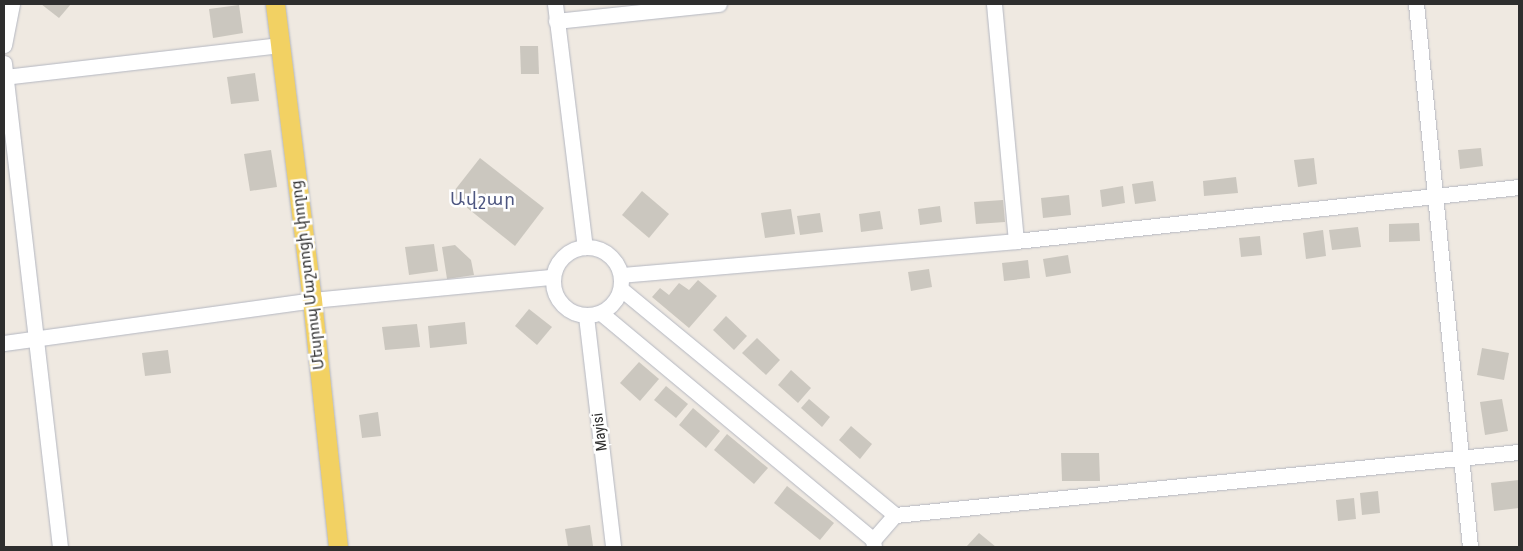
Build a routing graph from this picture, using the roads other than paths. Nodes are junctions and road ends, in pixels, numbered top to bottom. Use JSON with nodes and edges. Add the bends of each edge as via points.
{"nodes":[{"id":1,"x":12,"y":4,"type":"edge"},
{"id":2,"x":274,"y":4,"type":"edge"},
{"id":3,"x":555,"y":4,"type":"edge"},
{"id":4,"x":719,"y":4,"type":"edge"},
{"id":5,"x":994,"y":4,"type":"edge"},
{"id":6,"x":1416,"y":4,"type":"edge"},
{"id":7,"x":556,"y":21,"type":"junction"},
{"id":8,"x":4,"y":45,"type":"edge"},
{"id":9,"x":279,"y":45,"type":"junction"},
{"id":10,"x":4,"y":72,"type":"edge"},
{"id":11,"x":1519,"y":187,"type":"edge"},
{"id":12,"x":1435,"y":196,"type":"junction"},
{"id":13,"x":1016,"y":242,"type":"junction"},
{"id":14,"x":585,"y":247,"type":"junction"},
{"id":15,"x":553,"y":276,"type":"junction"},
{"id":16,"x":621,"y":282,"type":"junction"},
{"id":17,"x":312,"y":300,"type":"junction"},
{"id":18,"x":594,"y":314,"type":"junction"},
{"id":19,"x":38,"y":339,"type":"junction"},
{"id":20,"x":4,"y":343,"type":"edge"},
{"id":21,"x":1519,"y":452,"type":"edge"},
{"id":22,"x":1459,"y":458,"type":"junction"},
{"id":23,"x":895,"y":515,"type":"junction"},
{"id":24,"x":873,"y":544,"type":"edge"},
{"id":25,"x":60,"y":547,"type":"edge"},
{"id":26,"x":338,"y":547,"type":"edge"},
{"id":27,"x":613,"y":547,"type":"edge"},
{"id":28,"x":1470,"y":547,"type":"edge"}],
"edges":[{"from":1,"to":8,"type":"street"},
{"from":2,"to":9,"type":"main road","name":"Մեսրոպ Մաշտոցի փողոց"},
{"from":3,"to":7,"type":"street"},
{"from":4,"to":7,"type":"street"},
{"from":5,"to":13,"type":"street"},
{"from":6,"to":12,"type":"street"},
{"from":7,"to":14,"type":"street"},
{"from":9,"to":10,"type":"street"},
{"from":9,"to":17,"type":"main road","name":"Մեսրոպ Մաշտոցի փողոց"},
{"from":10,"to":19,"type":"street"},
{"from":11,"to":12,"type":"street"},
{"from":12,"to":13,"type":"street"},
{"from":12,"to":22,"type":"street"},
{"from":13,"to":16,"type":"street"},
{"from":14,"to":15,"type":"street","via":[[563,256]]},
{"from":14,"to":16,"type":"street","via":[[612,257]]},
{"from":15,"to":17,"type":"street"},
{"from":15,"to":18,"type":"street","via":[[557,299],[575,314]]},
{"from":16,"to":18,"type":"street","via":[[610,307]]},
{"from":16,"to":23,"type":"street"},
{"from":17,"to":19,"type":"street"},
{"from":17,"to":26,"type":"main road","name":"Մեսրոպ Մաշտոցի փողոց"},
{"from":18,"to":24,"type":"street"},
{"from":18,"to":27,"type":"street","name":"Mayisi"},
{"from":19,"to":20,"type":"street"},
{"from":19,"to":25,"type":"street"},
{"from":21,"to":22,"type":"street"},
{"from":22,"to":23,"type":"street"},
{"from":22,"to":28,"type":"street"},
{"from":23,"to":24,"type":"street"}]}
